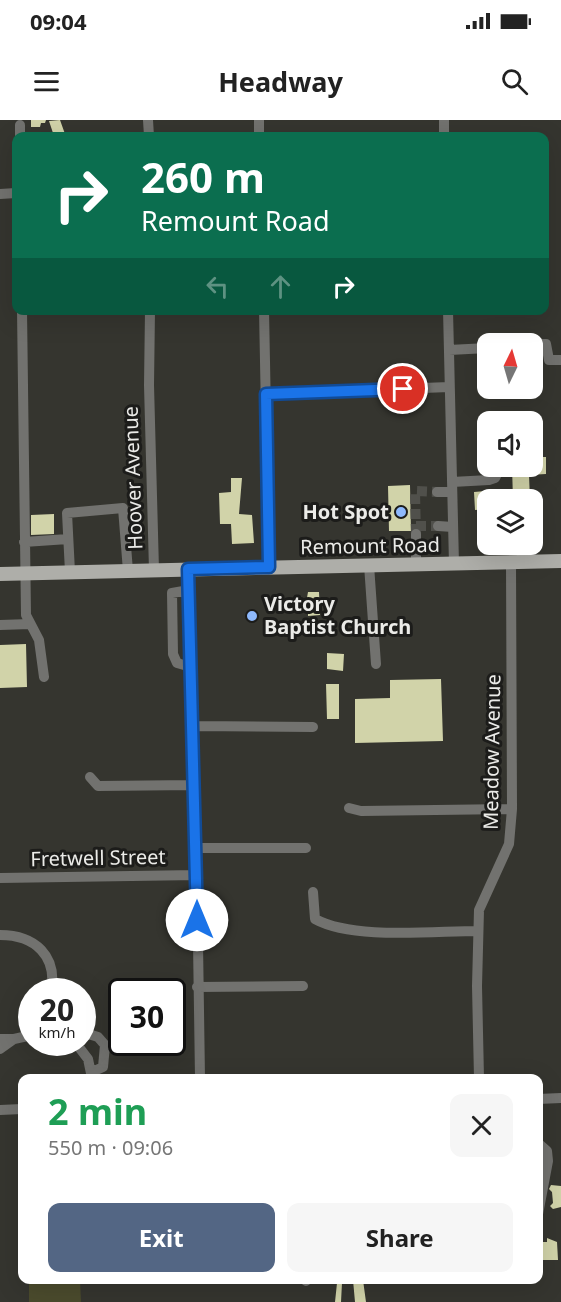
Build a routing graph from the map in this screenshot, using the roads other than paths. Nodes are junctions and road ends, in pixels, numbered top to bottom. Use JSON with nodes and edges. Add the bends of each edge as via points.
{"nodes":[{"id":1,"x":22,"y":315,"type":"edge"},
{"id":2,"x":150,"y":315,"type":"edge"},
{"id":3,"x":264,"y":315,"type":"edge"},
{"id":4,"x":448,"y":315,"type":"edge"},
{"id":5,"x":543,"y":344,"type":"edge"},
{"id":6,"x":477,"y":349,"type":"edge"},
{"id":7,"x":449,"y":350,"type":"junction"},
{"id":8,"x":561,"y":360,"type":"edge"},
{"id":9,"x":449,"y":387,"type":"junction"},
{"id":10,"x":266,"y":394,"type":"junction"},
{"id":11,"x":496,"y":477,"type":"edge"},
{"id":12,"x":452,"y":487,"type":"junction"},
{"id":13,"x":436,"y":492,"type":"tunnel mouth"},
{"id":14,"x":438,"y":526,"type":"tunnel mouth"},
{"id":15,"x":453,"y":527,"type":"junction"},
{"id":16,"x":416,"y":534,"type":"tunnel mouth"},
{"id":17,"x":68,"y":539,"type":"junction"},
{"id":18,"x":24,"y":542,"type":"junction"},
{"id":19,"x":561,"y":561,"type":"edge"},
{"id":20,"x":511,"y":563,"type":"junction"},
{"id":21,"x":454,"y":564,"type":"junction"},
{"id":22,"x":416,"y":565,"type":"junction"},
{"id":23,"x":369,"y":566,"type":"junction"},
{"id":24,"x":269,"y":567,"type":"junction"},
{"id":25,"x":188,"y":569,"type":"junction"},
{"id":26,"x":154,"y":570,"type":"junction"},
{"id":27,"x":128,"y":571,"type":"junction"},
{"id":28,"x":70,"y":572,"type":"junction"},
{"id":29,"x":25,"y":573,"type":"junction"},
{"id":30,"x":0,"y":574,"type":"edge"},
{"id":31,"x":189,"y":590,"type":"junction"},
{"id":32,"x":30,"y":624,"type":"junction"},
{"id":33,"x":0,"y":625,"type":"edge"},
{"id":34,"x":376,"y":664,"type":"dead end"},
{"id":35,"x":191,"y":668,"type":"junction"},
{"id":36,"x":44,"y":677,"type":"dead end"},
{"id":37,"x":192,"y":726,"type":"junction"},
{"id":38,"x":313,"y":727,"type":"dead end"},
{"id":39,"x":90,"y":777,"type":"dead end"},
{"id":40,"x":194,"y":785,"type":"junction"},
{"id":41,"x":348,"y":808,"type":"dead end"},
{"id":42,"x":512,"y":809,"type":"junction"},
{"id":43,"x":196,"y":848,"type":"junction"},
{"id":44,"x":306,"y":848,"type":"dead end"},
{"id":45,"x":197,"y":875,"type":"junction"},
{"id":46,"x":0,"y":878,"type":"edge"},
{"id":47,"x":313,"y":892,"type":"dead end"},
{"id":48,"x":478,"y":931,"type":"junction"},
{"id":49,"x":0,"y":935,"type":"edge"},
{"id":50,"x":52,"y":978,"type":"edge"},
{"id":51,"x":303,"y":986,"type":"dead end"},
{"id":52,"x":197,"y":987,"type":"junction"},
{"id":53,"x":96,"y":1036,"type":"edge"},
{"id":54,"x":0,"y":1039,"type":"edge"},
{"id":55,"x":18,"y":1039,"type":"edge"},
{"id":56,"x":14,"y":1040,"type":"junction"},
{"id":57,"x":0,"y":1049,"type":"edge"},
{"id":58,"x":86,"y":1056,"type":"edge"},
{"id":59,"x":92,"y":1074,"type":"edge"},
{"id":60,"x":93,"y":1074,"type":"edge"},
{"id":61,"x":200,"y":1074,"type":"edge"},
{"id":62,"x":479,"y":1074,"type":"edge"},
{"id":63,"x":561,"y":1098,"type":"edge"},
{"id":64,"x":543,"y":1099,"type":"edge"},
{"id":65,"x":18,"y":1109,"type":"edge"},
{"id":66,"x":0,"y":1110,"type":"edge"},
{"id":67,"x":543,"y":1147,"type":"edge"},
{"id":68,"x":543,"y":1188,"type":"edge"}],
"edges":[{"from":1,"to":18,"type":"street"},
{"from":2,"to":26,"type":"street","name":"Hoover Avenue"},
{"from":3,"to":10,"type":"street"},
{"from":4,"to":7,"type":"street"},
{"from":5,"to":8,"type":"street","via":[[549,360]]},
{"from":6,"to":7,"type":"street"},
{"from":7,"to":9,"type":"street"},
{"from":9,"to":10,"type":"street"},
{"from":9,"to":12,"type":"street"},
{"from":10,"to":24,"type":"street"},
{"from":11,"to":12,"type":"street"},
{"from":12,"to":13,"type":"street"},
{"from":12,"to":15,"type":"street"},
{"from":14,"to":15,"type":"street"},
{"from":15,"to":21,"type":"street"},
{"from":16,"to":22,"type":"street"},
{"from":17,"to":18,"type":"street"},
{"from":17,"to":27,"type":"street","via":[[67,513],[123,508]]},
{"from":17,"to":28,"type":"street"},
{"from":18,"to":29,"type":"street"},
{"from":19,"to":20,"type":"main road","name":"Remount Road"},
{"from":20,"to":21,"type":"main road","name":"Remount Road"},
{"from":20,"to":42,"type":"street","name":"Meadow Avenue"},
{"from":21,"to":22,"type":"main road","name":"Remount Road"},
{"from":22,"to":23,"type":"main road","name":"Remount Road"},
{"from":23,"to":24,"type":"main road","name":"Remount Road"},
{"from":23,"to":34,"type":"street"},
{"from":24,"to":25,"type":"main road","name":"Remount Road"},
{"from":25,"to":26,"type":"main road","name":"Remount Road"},
{"from":25,"to":31,"type":"street"},
{"from":26,"to":27,"type":"main road","name":"Remount Road"},
{"from":27,"to":28,"type":"main road","name":"Remount Road"},
{"from":28,"to":29,"type":"main road","name":"Remount Road"},
{"from":29,"to":30,"type":"main road","name":"Remount Road"},
{"from":29,"to":32,"type":"street","via":[[26,615]]},
{"from":31,"to":35,"type":"street"},
{"from":31,"to":35,"type":"street","via":[[172,593],[173,633],[175,660]]},
{"from":32,"to":33,"type":"street"},
{"from":32,"to":36,"type":"street","via":[[39,640]]},
{"from":35,"to":37,"type":"street"},
{"from":37,"to":38,"type":"street"},
{"from":37,"to":40,"type":"street"},
{"from":39,"to":40,"type":"street","via":[[98,786]]},
{"from":40,"to":43,"type":"street"},
{"from":41,"to":42,"type":"street"},
{"from":42,"to":48,"type":"street","name":"Meadow Avenue","via":[[508,844],[479,909]]},
{"from":43,"to":44,"type":"street"},
{"from":43,"to":45,"type":"street"},
{"from":45,"to":46,"type":"street","name":"Fretwell Street"},
{"from":45,"to":52,"type":"street"},
{"from":47,"to":48,"type":"street","via":[[315,919],[324,924],[371,932]]},
{"from":48,"to":62,"type":"street","name":"Meadow Avenue"},
{"from":49,"to":50,"type":"street","via":[[31,940],[45,951],[52,965]]},
{"from":51,"to":52,"type":"street"},
{"from":52,"to":61,"type":"street"},
{"from":53,"to":60,"type":"street","via":[[105,1045],[103,1067]]},
{"from":54,"to":56,"type":"street"},
{"from":55,"to":56,"type":"street"},
{"from":56,"to":57,"type":"street"},
{"from":58,"to":59,"type":"street"},
{"from":63,"to":64,"type":"street"},
{"from":65,"to":66,"type":"street"},
{"from":67,"to":68,"type":"street","via":[[548,1161]]}]}
